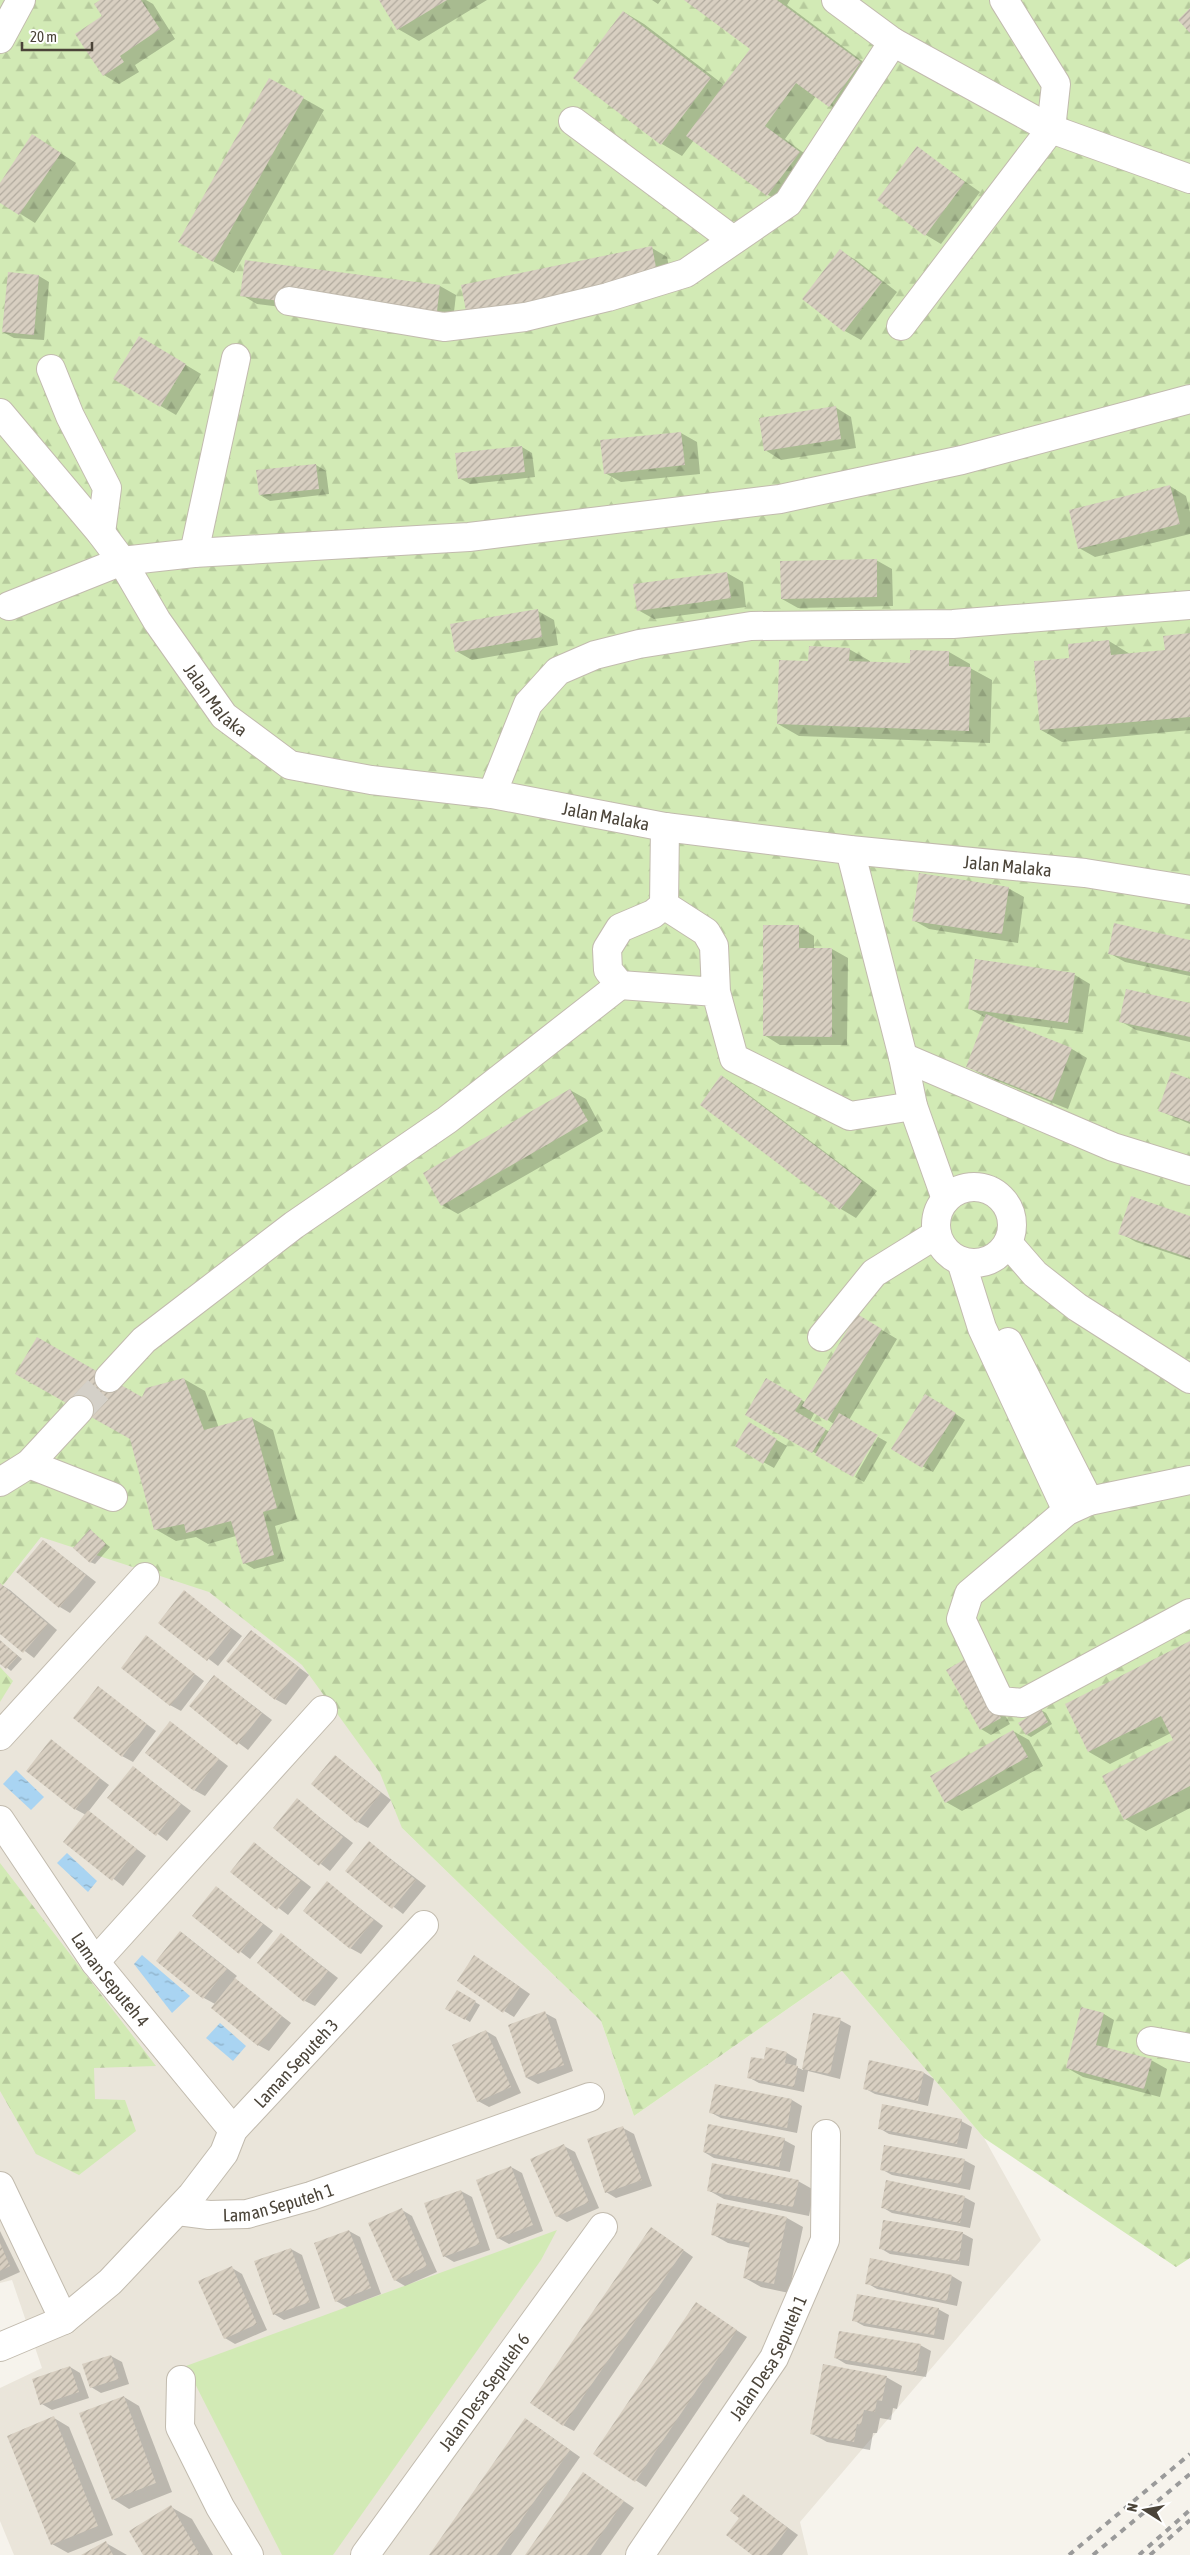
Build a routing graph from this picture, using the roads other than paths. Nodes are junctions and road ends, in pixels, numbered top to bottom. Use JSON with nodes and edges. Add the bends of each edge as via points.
{"nodes":[{"id":1,"x":21,"y":0,"type":"edge"},
{"id":2,"x":836,"y":0,"type":"edge"},
{"id":3,"x":1004,"y":0,"type":"edge"},
{"id":4,"x":0,"y":39,"type":"edge"},
{"id":5,"x":893,"y":42,"type":"junction"},
{"id":6,"x":573,"y":120,"type":"dead end"},
{"id":7,"x":1051,"y":129,"type":"junction"},
{"id":8,"x":1190,"y":179,"type":"edge"},
{"id":9,"x":733,"y":240,"type":"junction"},
{"id":10,"x":289,"y":302,"type":"dead end"},
{"id":11,"x":901,"y":326,"type":"dead end"},
{"id":12,"x":236,"y":358,"type":"dead end"},
{"id":13,"x":50,"y":369,"type":"dead end"},
{"id":14,"x":1190,"y":399,"type":"edge"},
{"id":15,"x":0,"y":413,"type":"edge"},
{"id":16,"x":101,"y":533,"type":"junction"},
{"id":17,"x":194,"y":553,"type":"junction"},
{"id":18,"x":122,"y":561,"type":"junction"},
{"id":19,"x":1190,"y":605,"type":"edge"},
{"id":20,"x":9,"y":606,"type":"dead end"},
{"id":21,"x":492,"y":794,"type":"junction"},
{"id":22,"x":665,"y":827,"type":"junction"},
{"id":23,"x":850,"y":850,"type":"junction"},
{"id":24,"x":1190,"y":890,"type":"edge"},
{"id":25,"x":664,"y":905,"type":"junction"},
{"id":26,"x":620,"y":985,"type":"junction"},
{"id":27,"x":716,"y":992,"type":"junction"},
{"id":28,"x":903,"y":1057,"type":"junction"},
{"id":29,"x":912,"y":1106,"type":"junction"},
{"id":30,"x":1190,"y":1171,"type":"edge"},
{"id":31,"x":946,"y":1199,"type":"junction"},
{"id":32,"x":937,"y":1234,"type":"junction"},
{"id":33,"x":1008,"y":1243,"type":"junction"},
{"id":34,"x":970,"y":1262,"type":"junction"},
{"id":35,"x":822,"y":1337,"type":"dead end"},
{"id":36,"x":109,"y":1378,"type":"tunnel mouth"},
{"id":37,"x":1190,"y":1379,"type":"edge"},
{"id":38,"x":79,"y":1410,"type":"tunnel mouth"},
{"id":39,"x":28,"y":1464,"type":"junction"},
{"id":40,"x":1190,"y":1480,"type":"edge"},
{"id":41,"x":0,"y":1482,"type":"edge"},
{"id":42,"x":114,"y":1497,"type":"dead end"},
{"id":43,"x":1078,"y":1506,"type":"junction"},
{"id":44,"x":145,"y":1577,"type":"dead end"},
{"id":45,"x":1190,"y":1613,"type":"edge"},
{"id":46,"x":323,"y":1710,"type":"dead end"},
{"id":47,"x":0,"y":1736,"type":"edge"},
{"id":48,"x":0,"y":1820,"type":"edge"},
{"id":49,"x":424,"y":1925,"type":"dead end"},
{"id":50,"x":95,"y":1962,"type":"junction"},
{"id":51,"x":1151,"y":2041,"type":"dead end"},
{"id":52,"x":1190,"y":2048,"type":"edge"},
{"id":53,"x":590,"y":2097,"type":"dead end"},
{"id":54,"x":233,"y":2130,"type":"junction"},
{"id":55,"x":826,"y":2134,"type":"dead end"},
{"id":56,"x":0,"y":2186,"type":"edge"},
{"id":57,"x":178,"y":2211,"type":"junction"},
{"id":58,"x":603,"y":2228,"type":"dead end"},
{"id":59,"x":64,"y":2320,"type":"junction"},
{"id":60,"x":0,"y":2347,"type":"edge"},
{"id":61,"x":181,"y":2380,"type":"dead end"},
{"id":62,"x":250,"y":2555,"type":"edge"},
{"id":63,"x":365,"y":2555,"type":"edge"},
{"id":64,"x":640,"y":2555,"type":"edge"}],
"edges":[{"from":1,"to":4,"type":"street"},
{"from":2,"to":5,"type":"street"},
{"from":3,"to":7,"type":"street","via":[[1056,84]]},
{"from":5,"to":7,"type":"street"},
{"from":5,"to":9,"type":"street","via":[[788,203]]},
{"from":6,"to":9,"type":"street"},
{"from":7,"to":8,"type":"street"},
{"from":7,"to":11,"type":"street"},
{"from":9,"to":10,"type":"street","via":[[686,273],[608,298],[525,317],[444,327]]},
{"from":12,"to":17,"type":"street"},
{"from":13,"to":16,"type":"street","via":[[107,488]]},
{"from":14,"to":17,"type":"street","via":[[962,460],[780,500],[469,537]]},
{"from":15,"to":16,"type":"street","name":"Jalan Malaka"},
{"from":16,"to":18,"type":"street","name":"Jalan Malaka"},
{"from":17,"to":18,"type":"street"},
{"from":18,"to":20,"type":"street"},
{"from":18,"to":21,"type":"street","name":"Jalan Malaka","via":[[157,620],[224,716],[290,765],[371,780]]},
{"from":19,"to":21,"type":"street","via":[[953,624],[751,626],[639,644],[595,655],[558,671],[528,704]]},
{"from":21,"to":22,"type":"street","name":"Jalan Malaka"},
{"from":22,"to":23,"type":"street","name":"Jalan Malaka"},
{"from":22,"to":25,"type":"street"},
{"from":23,"to":24,"type":"street","name":"Jalan Malaka","via":[[1085,873]]},
{"from":23,"to":28,"type":"street"},
{"from":25,"to":26,"type":"street","via":[[653,914],[620,928],[607,949],[608,970]]},
{"from":25,"to":27,"type":"street","via":[[706,932],[714,946]]},
{"from":26,"to":27,"type":"street"},
{"from":26,"to":36,"type":"street","via":[[447,1120],[294,1225],[144,1340]]},
{"from":27,"to":29,"type":"street","via":[[734,1058],[850,1116]]},
{"from":28,"to":29,"type":"street"},
{"from":28,"to":30,"type":"street","via":[[1113,1147]]},
{"from":29,"to":31,"type":"street"},
{"from":31,"to":32,"type":"street","via":[[937,1216]]},
{"from":31,"to":33,"type":"street","via":[[961,1189],[979,1186],[996,1193],[1008,1207],[1013,1225]]},
{"from":32,"to":34,"type":"street","via":[[946,1251]]},
{"from":32,"to":35,"type":"street","via":[[874,1273]]},
{"from":33,"to":34,"type":"street","via":[[996,1256]]},
{"from":33,"to":37,"type":"street","via":[[1035,1274],[1077,1307]]},
{"from":34,"to":43,"type":"street","via":[[982,1328]]},
{"from":38,"to":39,"type":"street"},
{"from":39,"to":41,"type":"street"},
{"from":39,"to":42,"type":"street"},
{"from":40,"to":43,"type":"street"},
{"from":43,"to":45,"type":"street","via":[[969,1594],[960,1619],[1000,1701],[1022,1703]]},
{"from":44,"to":47,"type":"street"},
{"from":46,"to":50,"type":"street"},
{"from":48,"to":50,"type":"street","name":"Laman Seputeh 4"},
{"from":49,"to":54,"type":"street","name":"Laman Seputeh 3"},
{"from":50,"to":54,"type":"street","name":"Laman Seputeh 4"},
{"from":51,"to":52,"type":"street"},
{"from":53,"to":57,"type":"street","name":"Laman Seputeh 1","via":[[312,2196],[247,2214],[209,2215]]},
{"from":54,"to":57,"type":"street","name":"Laman Seputeh 3","via":[[224,2153]]},
{"from":55,"to":64,"type":"street","name":"Jalan Desa Seputeh 1","via":[[825,2240],[774,2358]]},
{"from":56,"to":59,"type":"street"},
{"from":57,"to":59,"type":"street","via":[[110,2282]]},
{"from":58,"to":63,"type":"street","name":"Jalan Desa Seputeh 6"},
{"from":59,"to":60,"type":"street"},
{"from":61,"to":62,"type":"street","via":[[180,2427],[220,2507]]}]}
